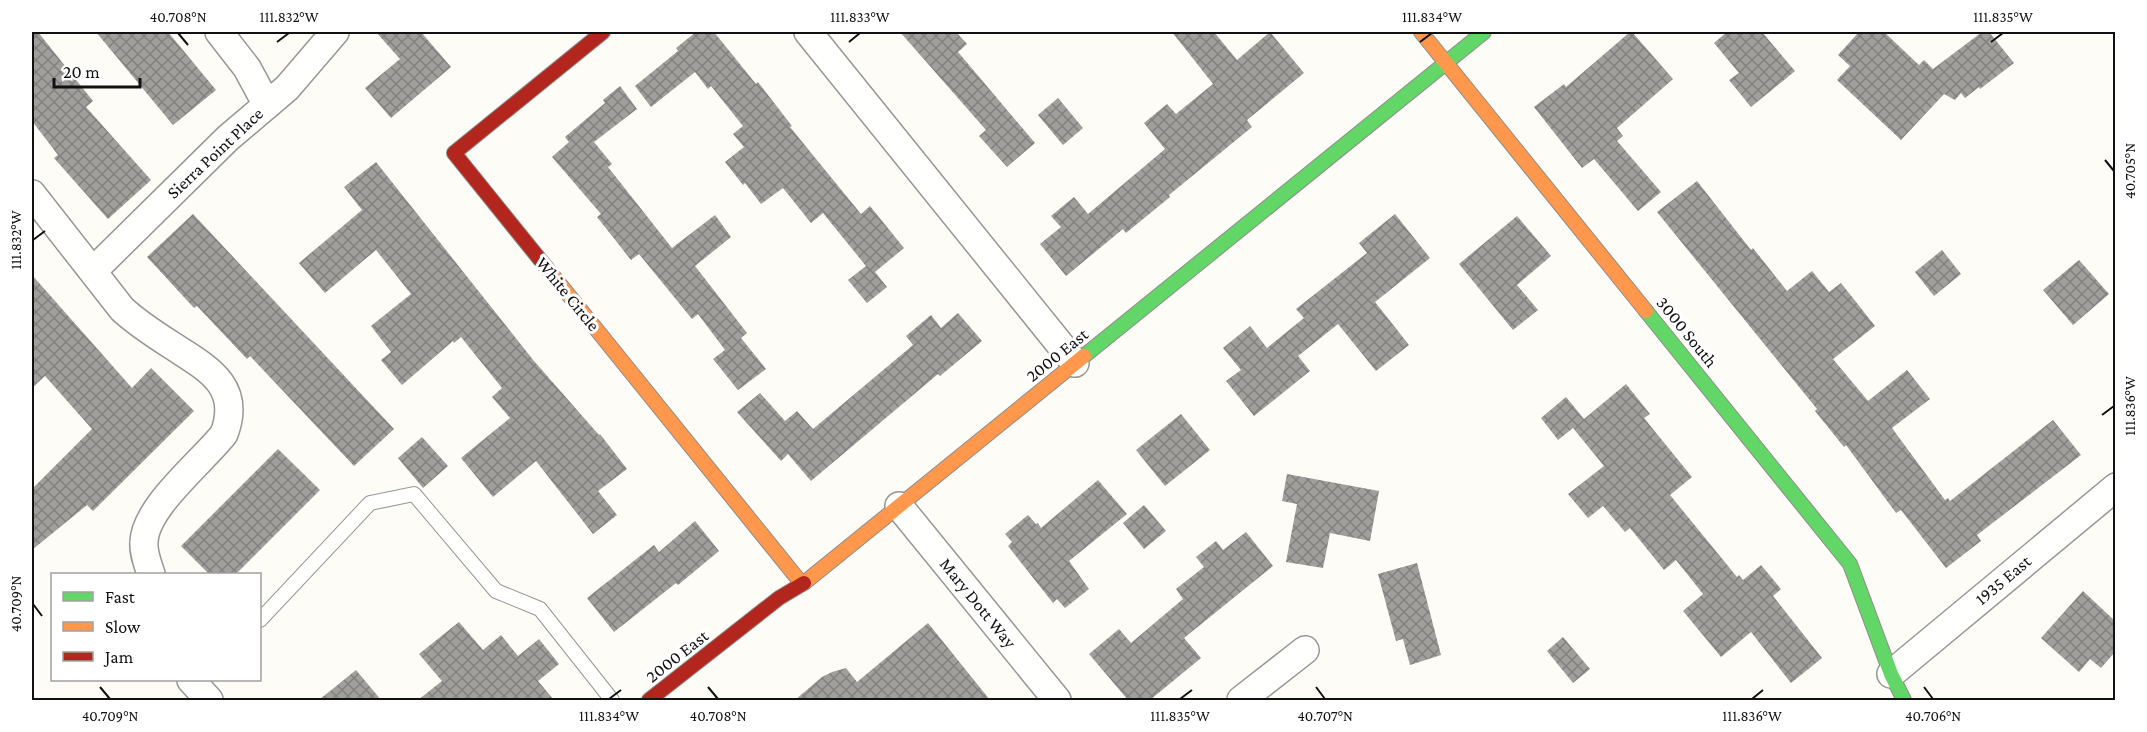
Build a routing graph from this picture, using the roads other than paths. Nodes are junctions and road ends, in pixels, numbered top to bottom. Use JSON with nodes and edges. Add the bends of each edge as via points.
{"nodes":[{"id":1,"x":219,"y":32,"type":"edge"},
{"id":2,"x":335,"y":32,"type":"edge"},
{"id":3,"x":603,"y":32,"type":"edge"},
{"id":4,"x":808,"y":32,"type":"edge"},
{"id":5,"x":1421,"y":32,"type":"edge"},
{"id":6,"x":1484,"y":32,"type":"edge"},
{"id":7,"x":1447,"y":62,"type":"junction"},
{"id":8,"x":267,"y":105,"type":"junction"},
{"id":9,"x":32,"y":194,"type":"edge"},
{"id":10,"x":93,"y":271,"type":"junction"},
{"id":11,"x":1075,"y":363,"type":"junction"},
{"id":12,"x":2115,"y":487,"type":"edge"},
{"id":13,"x":899,"y":506,"type":"junction"},
{"id":14,"x":152,"y":573,"type":"edge"},
{"id":15,"x":802,"y":584,"type":"junction"},
{"id":16,"x":261,"y":619,"type":"edge"},
{"id":17,"x":1305,"y":650,"type":"dead end"},
{"id":18,"x":1891,"y":674,"type":"junction"},
{"id":19,"x":612,"y":700,"type":"edge"},
{"id":20,"x":649,"y":700,"type":"edge"},
{"id":21,"x":1057,"y":700,"type":"edge"},
{"id":22,"x":1241,"y":700,"type":"edge"},
{"id":23,"x":1904,"y":700,"type":"edge"}],
"edges":[{"from":1,"to":8,"type":"street","via":[[247,68]]},
{"from":2,"to":8,"type":"street","name":"Sierra Point Place"},
{"from":3,"to":15,"type":"street","name":"White Circle","via":[[454,153]]},
{"from":4,"to":11,"type":"street"},
{"from":5,"to":7,"type":"street","name":"3000 South"},
{"from":6,"to":7,"type":"street","name":"2000 East"},
{"from":7,"to":11,"type":"street","name":"2000 East"},
{"from":7,"to":18,"type":"street","name":"3000 South","via":[[1850,564]]},
{"from":8,"to":10,"type":"street","name":"Sierra Point Place","via":[[228,138]]},
{"from":9,"to":10,"type":"street"},
{"from":10,"to":14,"type":"street","via":[[129,316],[215,375],[230,407],[224,434],[150,519],[144,543]]},
{"from":11,"to":13,"type":"street","name":"2000 East"},
{"from":12,"to":18,"type":"street","name":"1935 East"},
{"from":13,"to":15,"type":"street","name":"2000 East"},
{"from":13,"to":21,"type":"street","name":"Mary Dott Way"},
{"from":15,"to":20,"type":"street","name":"2000 East","via":[[778,598]]},
{"from":16,"to":19,"type":"lane","via":[[370,503],[414,494],[496,591],[540,609]]},
{"from":17,"to":22,"type":"street"},
{"from":18,"to":23,"type":"street","name":"3000 South"}]}
